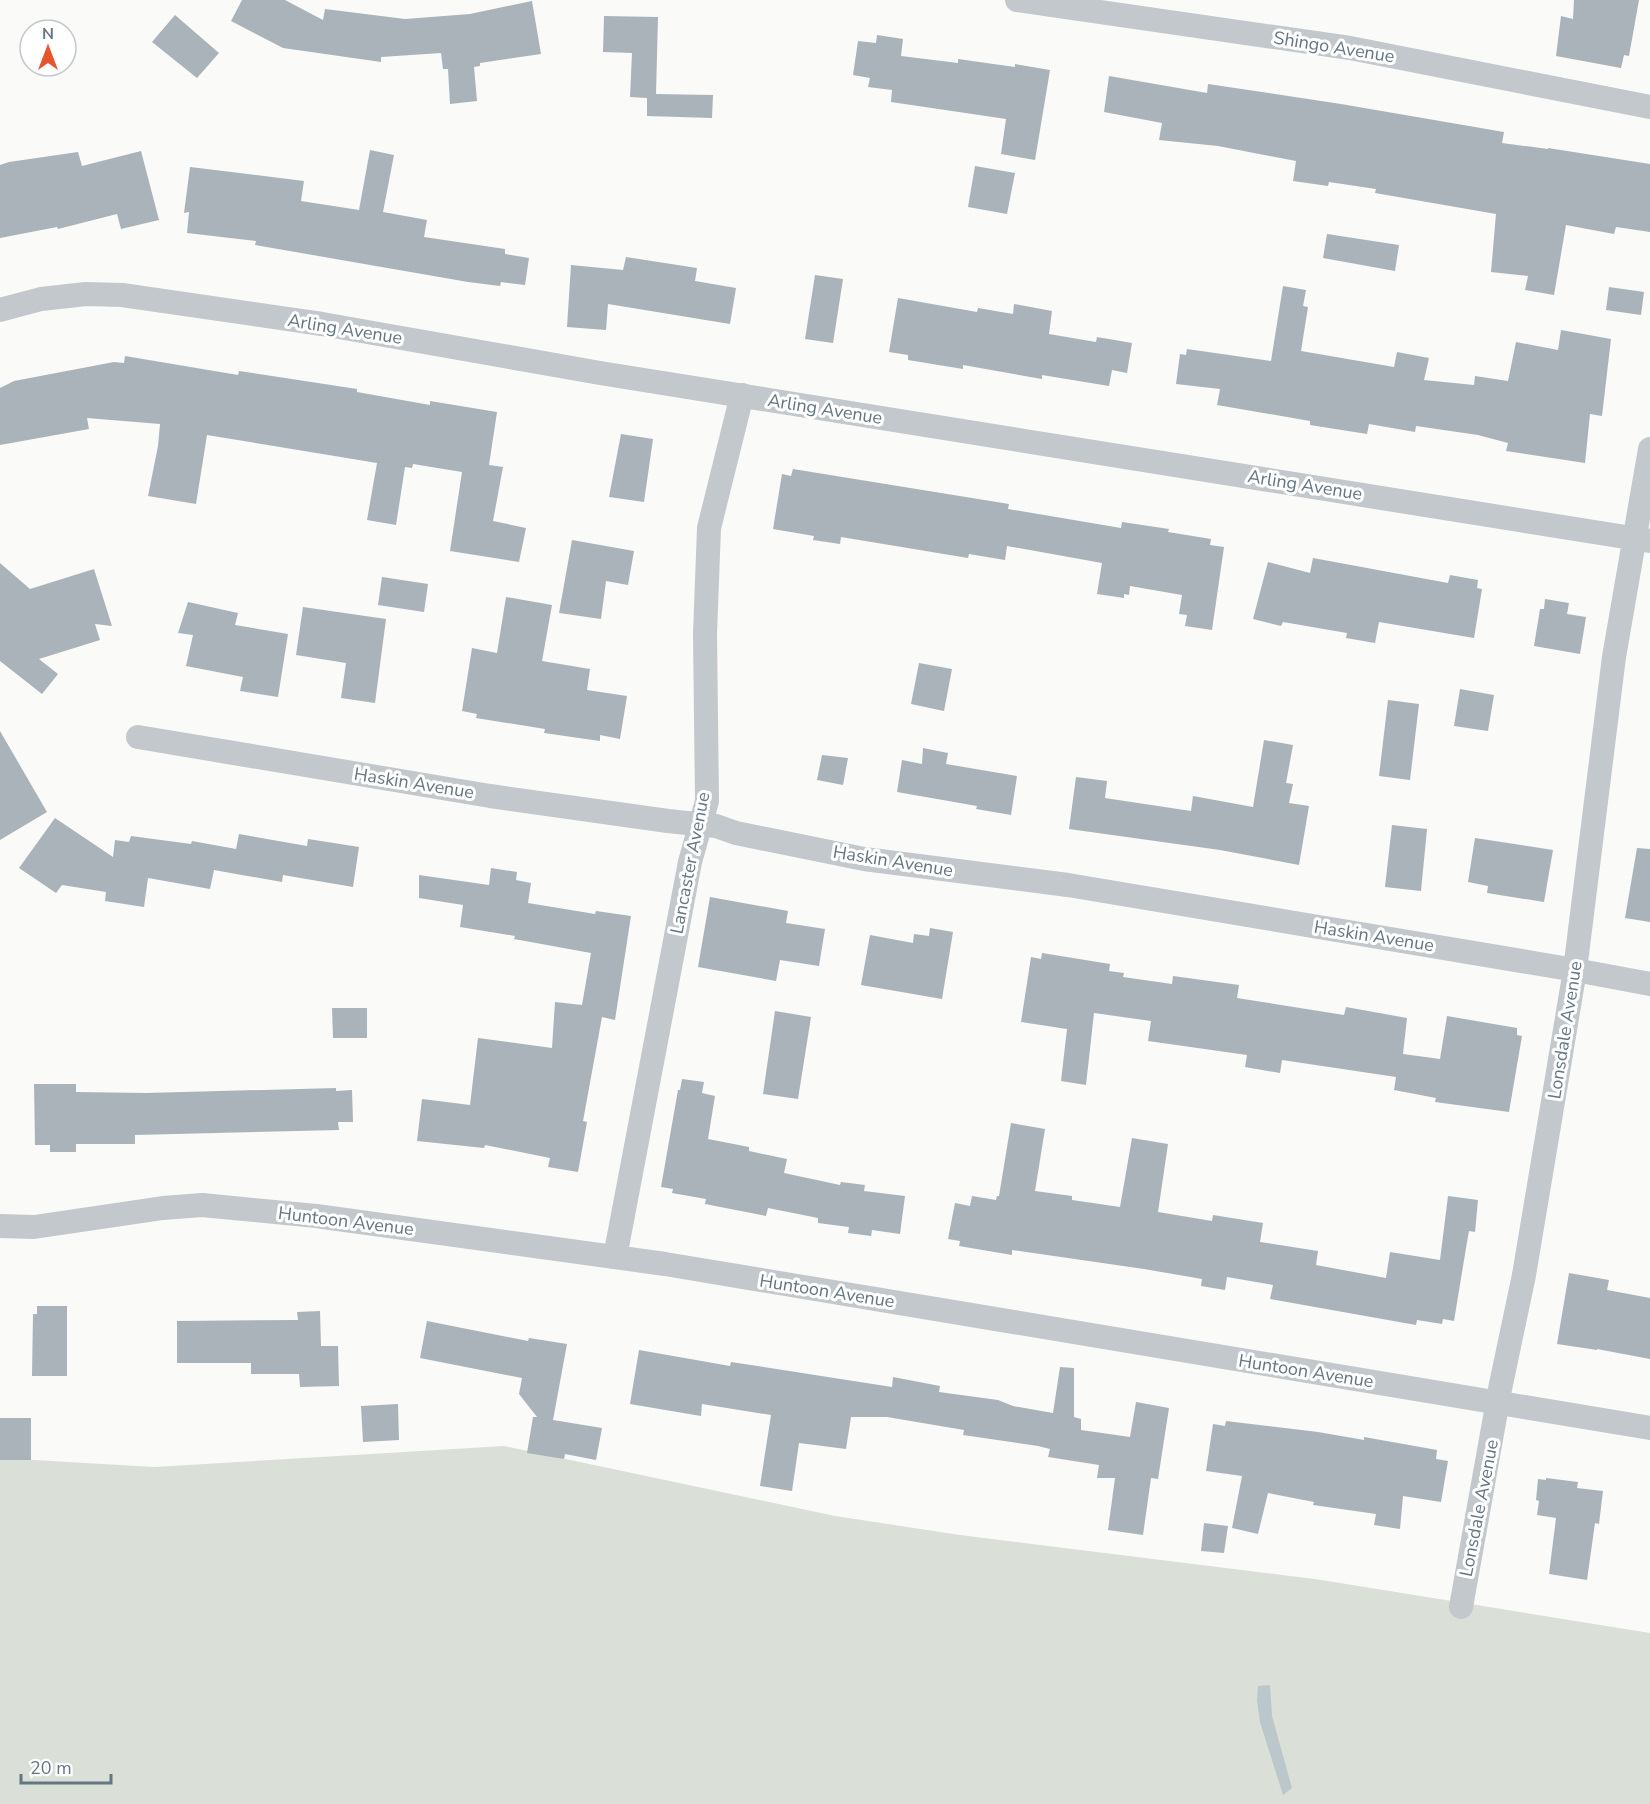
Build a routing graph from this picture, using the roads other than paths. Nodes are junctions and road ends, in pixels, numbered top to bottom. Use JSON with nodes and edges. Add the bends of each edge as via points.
{"nodes":[{"id":1,"x":1017,"y":0,"type":"edge"},
{"id":2,"x":1650,"y":107,"type":"edge"},
{"id":3,"x":0,"y":310,"type":"edge"},
{"id":4,"x":742,"y":395,"type":"junction"},
{"id":5,"x":1650,"y":449,"type":"edge"},
{"id":6,"x":1643,"y":539,"type":"edge"},
{"id":7,"x":138,"y":737,"type":"dead end"},
{"id":8,"x":700,"y":824,"type":"junction"},
{"id":9,"x":1575,"y":970,"type":"junction"},
{"id":10,"x":1650,"y":984,"type":"edge"},
{"id":11,"x":0,"y":1226,"type":"edge"},
{"id":12,"x":615,"y":1257,"type":"junction"},
{"id":13,"x":1499,"y":1403,"type":"junction"},
{"id":14,"x":1650,"y":1428,"type":"edge"},
{"id":15,"x":1461,"y":1607,"type":"dead end"}],
"edges":[{"from":1,"to":2,"type":"street","name":"Shingo Avenue","via":[[1350,48]]},
{"from":3,"to":4,"type":"street","name":"Arling Avenue","via":[[41,299],[122,295],[322,324]]},
{"from":4,"to":6,"type":"street","name":"Arling Avenue"},
{"from":4,"to":8,"type":"street","name":"Lancaster Avenue","via":[[709,528],[705,634],[707,801]]},
{"from":5,"to":6,"type":"street","name":"Lonsdale Avenue"},
{"from":6,"to":9,"type":"street","name":"Lonsdale Avenue","via":[[1614,657]]},
{"from":7,"to":8,"type":"street","name":"Haskin Avenue","via":[[490,796]]},
{"from":8,"to":9,"type":"street","name":"Haskin Avenue","via":[[864,859],[1068,885]]},
{"from":8,"to":12,"type":"street","name":"Lancaster Avenue"},
{"from":9,"to":10,"type":"street","name":"Haskin Avenue"},
{"from":9,"to":13,"type":"street","name":"Lonsdale Avenue"},
{"from":11,"to":12,"type":"street","name":"Huntoon Avenue","via":[[34,1227],[202,1205],[316,1216]]},
{"from":12,"to":13,"type":"street","name":"Huntoon Avenue"},
{"from":13,"to":14,"type":"street","name":"Huntoon Avenue"},
{"from":13,"to":15,"type":"street","name":"Lonsdale Avenue"}]}
